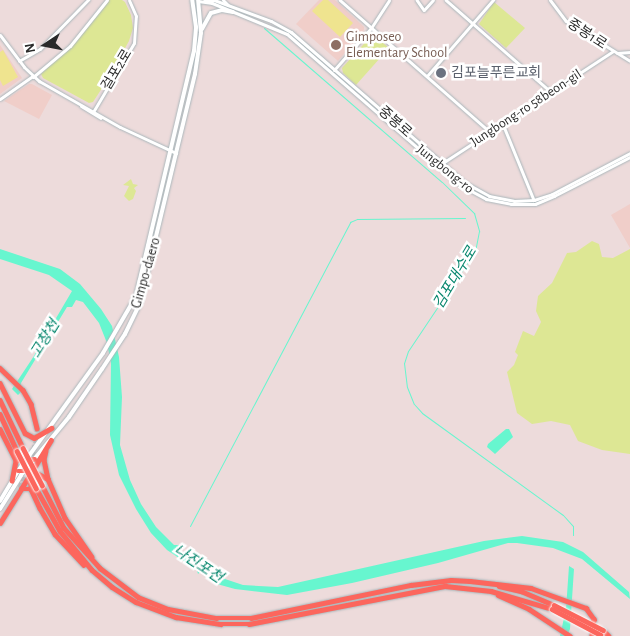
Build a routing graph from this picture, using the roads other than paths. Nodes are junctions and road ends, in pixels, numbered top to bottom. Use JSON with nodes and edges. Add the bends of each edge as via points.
{"nodes":[{"id":1,"x":88,"y":0,"type":"edge"},
{"id":2,"x":107,"y":0,"type":"edge"},
{"id":3,"x":129,"y":0,"type":"edge"},
{"id":4,"x":222,"y":0,"type":"edge"},
{"id":5,"x":340,"y":0,"type":"edge"},
{"id":6,"x":389,"y":0,"type":"edge"},
{"id":7,"x":416,"y":0,"type":"edge"},
{"id":8,"x":433,"y":0,"type":"edge"},
{"id":9,"x":446,"y":0,"type":"edge"},
{"id":10,"x":493,"y":0,"type":"edge"},
{"id":11,"x":550,"y":0,"type":"edge"},
{"id":12,"x":197,"y":1,"type":"edge"},
{"id":13,"x":233,"y":10,"type":"junction"},
{"id":14,"x":473,"y":23,"type":"junction"},
{"id":15,"x":371,"y":28,"type":"junction"},
{"id":16,"x":201,"y":33,"type":"junction"},
{"id":17,"x":0,"y":36,"type":"edge"},
{"id":18,"x":614,"y":52,"type":"junction"},
{"id":19,"x":630,"y":52,"type":"edge"},
{"id":20,"x":19,"y":61,"type":"junction"},
{"id":21,"x":630,"y":61,"type":"edge"},
{"id":22,"x":334,"y":71,"type":"junction"},
{"id":23,"x":427,"y":76,"type":"junction"},
{"id":24,"x":33,"y":77,"type":"junction"},
{"id":25,"x":551,"y":92,"type":"junction"},
{"id":26,"x":0,"y":99,"type":"edge"},
{"id":27,"x":93,"y":112,"type":"junction"},
{"id":28,"x":503,"y":124,"type":"junction"},
{"id":29,"x":490,"y":132,"type":"junction"},
{"id":30,"x":171,"y":151,"type":"junction"},
{"id":31,"x":176,"y":153,"type":"junction"},
{"id":32,"x":630,"y":155,"type":"edge"},
{"id":33,"x":440,"y":164,"type":"junction"},
{"id":34,"x":534,"y":202,"type":"junction"},
{"id":35,"x":0,"y":368,"type":"edge"},
{"id":36,"x":0,"y":382,"type":"edge"},
{"id":37,"x":0,"y":400,"type":"edge"},
{"id":38,"x":0,"y":414,"type":"edge"},
{"id":39,"x":37,"y":428,"type":"tunnel mouth"},
{"id":40,"x":51,"y":428,"type":"junction"},
{"id":41,"x":0,"y":429,"type":"edge"},
{"id":42,"x":50,"y":440,"type":"junction"},
{"id":43,"x":14,"y":456,"type":"junction"},
{"id":44,"x":34,"y":459,"type":"junction"},
{"id":45,"x":26,"y":461,"type":"junction"},
{"id":46,"x":25,"y":470,"type":"junction"},
{"id":47,"x":18,"y":471,"type":"junction"},
{"id":48,"x":33,"y":471,"type":"junction"},
{"id":49,"x":42,"y":475,"type":"junction"},
{"id":50,"x":48,"y":479,"type":"junction"},
{"id":51,"x":12,"y":481,"type":"junction"},
{"id":52,"x":20,"y":488,"type":"junction"},
{"id":53,"x":34,"y":489,"type":"junction"},
{"id":54,"x":0,"y":501,"type":"edge"},
{"id":55,"x":0,"y":510,"type":"edge"},
{"id":56,"x":0,"y":518,"type":"edge"},
{"id":57,"x":0,"y":523,"type":"edge"},
{"id":58,"x":100,"y":568,"type":"junction"},
{"id":59,"x":483,"y":582,"type":"junction"},
{"id":60,"x":477,"y":589,"type":"junction"},
{"id":61,"x":553,"y":607,"type":"junction"},
{"id":62,"x":595,"y":628,"type":"junction"},
{"id":63,"x":602,"y":634,"type":"edge"},
{"id":64,"x":569,"y":635,"type":"edge"},
{"id":65,"x":574,"y":636,"type":"edge"},
{"id":66,"x":586,"y":636,"type":"edge"},
{"id":67,"x":592,"y":636,"type":"edge"},
{"id":68,"x":609,"y":636,"type":"edge"}],
"edges":[{"from":1,"to":20,"type":"street","via":[[40,49]]},
{"from":2,"to":24,"type":"street","via":[[70,46]]},
{"from":3,"to":27,"type":"street","name":"걸포2로","via":[[136,16],[134,43]]},
{"from":4,"to":13,"type":"street"},
{"from":5,"to":15,"type":"street"},
{"from":6,"to":15,"type":"street"},
{"from":7,"to":8,"type":"street","via":[[424,10]]},
{"from":9,"to":14,"type":"street"},
{"from":10,"to":14,"type":"street"},
{"from":11,"to":18,"type":"street","name":"중봉1로","via":[[564,19]]},
{"from":12,"to":13,"type":"street"},
{"from":12,"to":16,"type":"main road","name":"Gimpo-daero"},
{"from":12,"to":30,"type":"main road","name":"Gimpo-daero","via":[[194,51]]},
{"from":13,"to":16,"type":"main road","via":[[211,13]]},
{"from":13,"to":22,"type":"street","name":"Jungbong-ro","via":[[282,31]]},
{"from":14,"to":23,"type":"street"},
{"from":14,"to":25,"type":"street"},
{"from":15,"to":22,"type":"street"},
{"from":15,"to":23,"type":"street"},
{"from":16,"to":31,"type":"main road","name":"Gimpo-daero"},
{"from":17,"to":20,"type":"street"},
{"from":18,"to":19,"type":"street"},
{"from":18,"to":21,"type":"street","name":"중봉1로"},
{"from":18,"to":25,"type":"street","name":"Jungbong-ro 58beon-gil"},
{"from":20,"to":24,"type":"street"},
{"from":22,"to":33,"type":"street","name":"Jungbong-ro"},
{"from":23,"to":29,"type":"street"},
{"from":24,"to":26,"type":"street"},
{"from":24,"to":27,"type":"street"},
{"from":25,"to":28,"type":"street","name":"Jungbong-ro 58beon-gil"},
{"from":27,"to":30,"type":"street"},
{"from":28,"to":29,"type":"street","name":"Jungbong-ro 58beon-gil"},
{"from":28,"to":34,"type":"street"},
{"from":29,"to":33,"type":"street","name":"Jungbong-ro 58beon-gil"},
{"from":30,"to":31,"type":"street"},
{"from":30,"to":40,"type":"main road","name":"Gimpo-daero","via":[[136,296],[104,353]]},
{"from":31,"to":42,"type":"main road","name":"Gimpo-daero","via":[[140,303],[119,344]]},
{"from":32,"to":34,"type":"street","name":"Jungbong-ro","via":[[554,196]]},
{"from":33,"to":34,"type":"street","name":"Jungbong-ro","via":[[465,188],[486,199],[511,204]]},
{"from":35,"to":39,"type":"highway","via":[[23,390],[31,404]]},
{"from":36,"to":40,"type":"highway","via":[[25,433],[34,438]]},
{"from":37,"to":58,"type":"highway","bridge":true,"via":[[64,528]]},
{"from":38,"to":53,"type":"highway","bridge":true},
{"from":40,"to":45,"type":"main road","name":"Gimpo-daero"},
{"from":41,"to":43,"type":"highway"},
{"from":42,"to":44,"type":"main road","name":"Gimpo-daero"},
{"from":42,"to":48,"type":"highway"},
{"from":42,"to":50,"type":"highway","via":[[44,460]]},
{"from":43,"to":45,"type":"highway"},
{"from":43,"to":51,"type":"highway","via":[[16,466]]},
{"from":44,"to":45,"type":"highway"},
{"from":44,"to":46,"type":"main road","name":"Gimpo-daero"},
{"from":45,"to":47,"type":"main road","name":"Gimpo-daero"},
{"from":46,"to":47,"type":"highway"},
{"from":46,"to":48,"type":"highway"},
{"from":46,"to":55,"type":"main road","name":"Gimpo-daero"},
{"from":47,"to":51,"type":"main road","name":"Gimpo-daero"},
{"from":48,"to":49,"type":"highway"},
{"from":48,"to":52,"type":"highway"},
{"from":49,"to":50,"type":"highway"},
{"from":49,"to":53,"type":"highway","via":[[34,477]]},
{"from":50,"to":58,"type":"highway","via":[[70,527]]},
{"from":51,"to":54,"type":"main road","name":"Gimpo-daero"},
{"from":52,"to":53,"type":"highway"},
{"from":52,"to":56,"type":"highway"},
{"from":52,"to":57,"type":"highway"},
{"from":53,"to":60,"type":"highway","via":[[60,531],[92,570],[123,594],[151,609],[176,617],[239,625],[429,588]]},
{"from":58,"to":59,"type":"highway","via":[[124,588],[155,604],[185,613],[230,619],[267,616],[411,585],[451,580]]},
{"from":59,"to":61,"type":"highway","via":[[521,590]]},
{"from":59,"to":62,"type":"highway","via":[[531,588],[586,608],[594,619]]},
{"from":60,"to":61,"type":"highway"},
{"from":60,"to":64,"type":"highway","via":[[517,603]]},
{"from":61,"to":63,"type":"highway","bridge":true},
{"from":62,"to":66,"type":"highway"},
{"from":62,"to":67,"type":"highway"},
{"from":63,"to":68,"type":"highway"},
{"from":64,"to":65,"type":"highway"}]}
